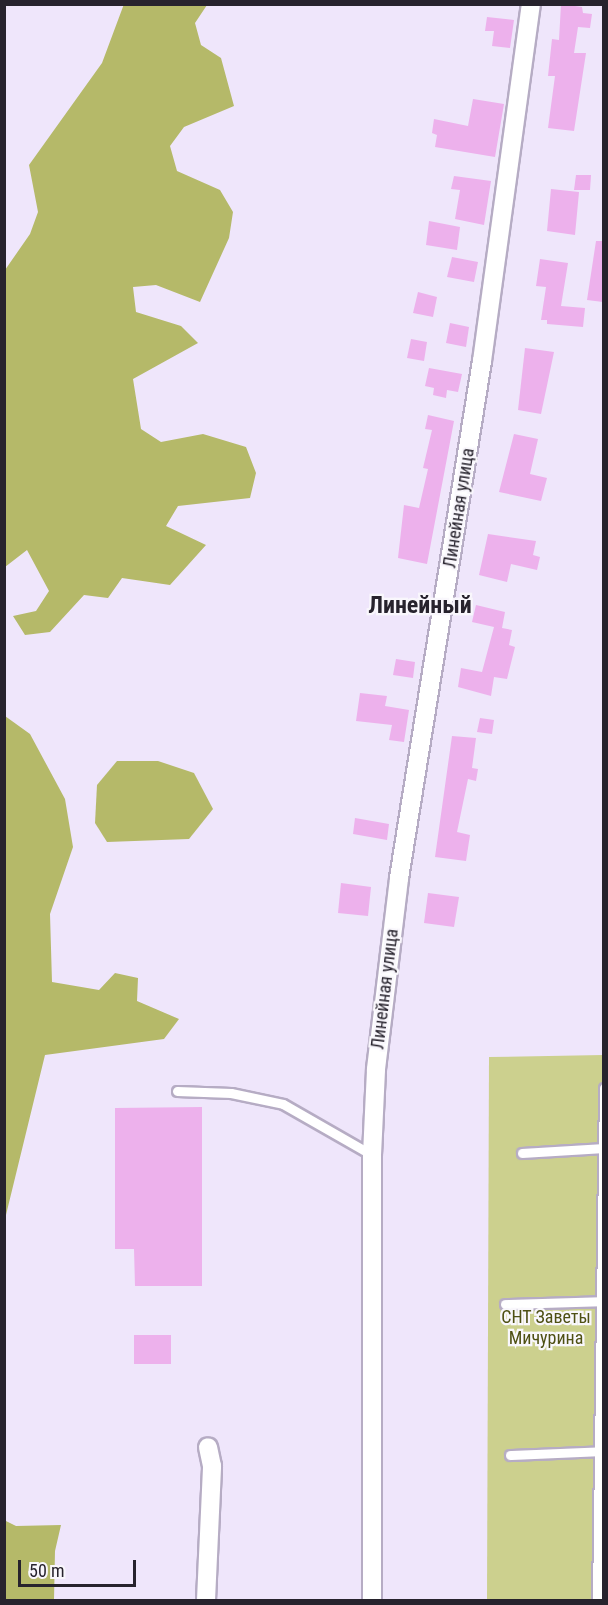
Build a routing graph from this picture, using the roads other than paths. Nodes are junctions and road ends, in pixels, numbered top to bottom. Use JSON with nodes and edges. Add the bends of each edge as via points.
{"nodes":[{"id":1,"x":531,"y":4,"type":"edge"},
{"id":2,"x":603,"y":1088,"type":"edge"},
{"id":3,"x":177,"y":1091,"type":"dead end"},
{"id":4,"x":603,"y":1148,"type":"edge"},
{"id":5,"x":522,"y":1153,"type":"dead end"},
{"id":6,"x":372,"y":1155,"type":"junction"},
{"id":7,"x":602,"y":1301,"type":"edge"},
{"id":8,"x":505,"y":1304,"type":"dead end"},
{"id":9,"x":208,"y":1446,"type":"dead end"},
{"id":10,"x":601,"y":1451,"type":"edge"},
{"id":11,"x":510,"y":1455,"type":"dead end"},
{"id":12,"x":206,"y":1600,"type":"edge"},
{"id":13,"x":372,"y":1600,"type":"edge"},
{"id":14,"x":597,"y":1600,"type":"edge"}],
"edges":[{"from":1,"to":6,"type":"street","name":"Линейная улица","via":[[482,361],[399,878],[376,1069]]},
{"from":2,"to":4,"type":"lane"},
{"from":3,"to":6,"type":"lane","via":[[231,1093],[283,1104]]},
{"from":4,"to":5,"type":"lane"},
{"from":4,"to":7,"type":"lane"},
{"from":6,"to":13,"type":"street","name":"Линейная улица"},
{"from":7,"to":8,"type":"lane"},
{"from":7,"to":10,"type":"lane"},
{"from":9,"to":12,"type":"street","via":[[212,1466]]},
{"from":10,"to":11,"type":"lane"},
{"from":10,"to":14,"type":"lane"}]}
